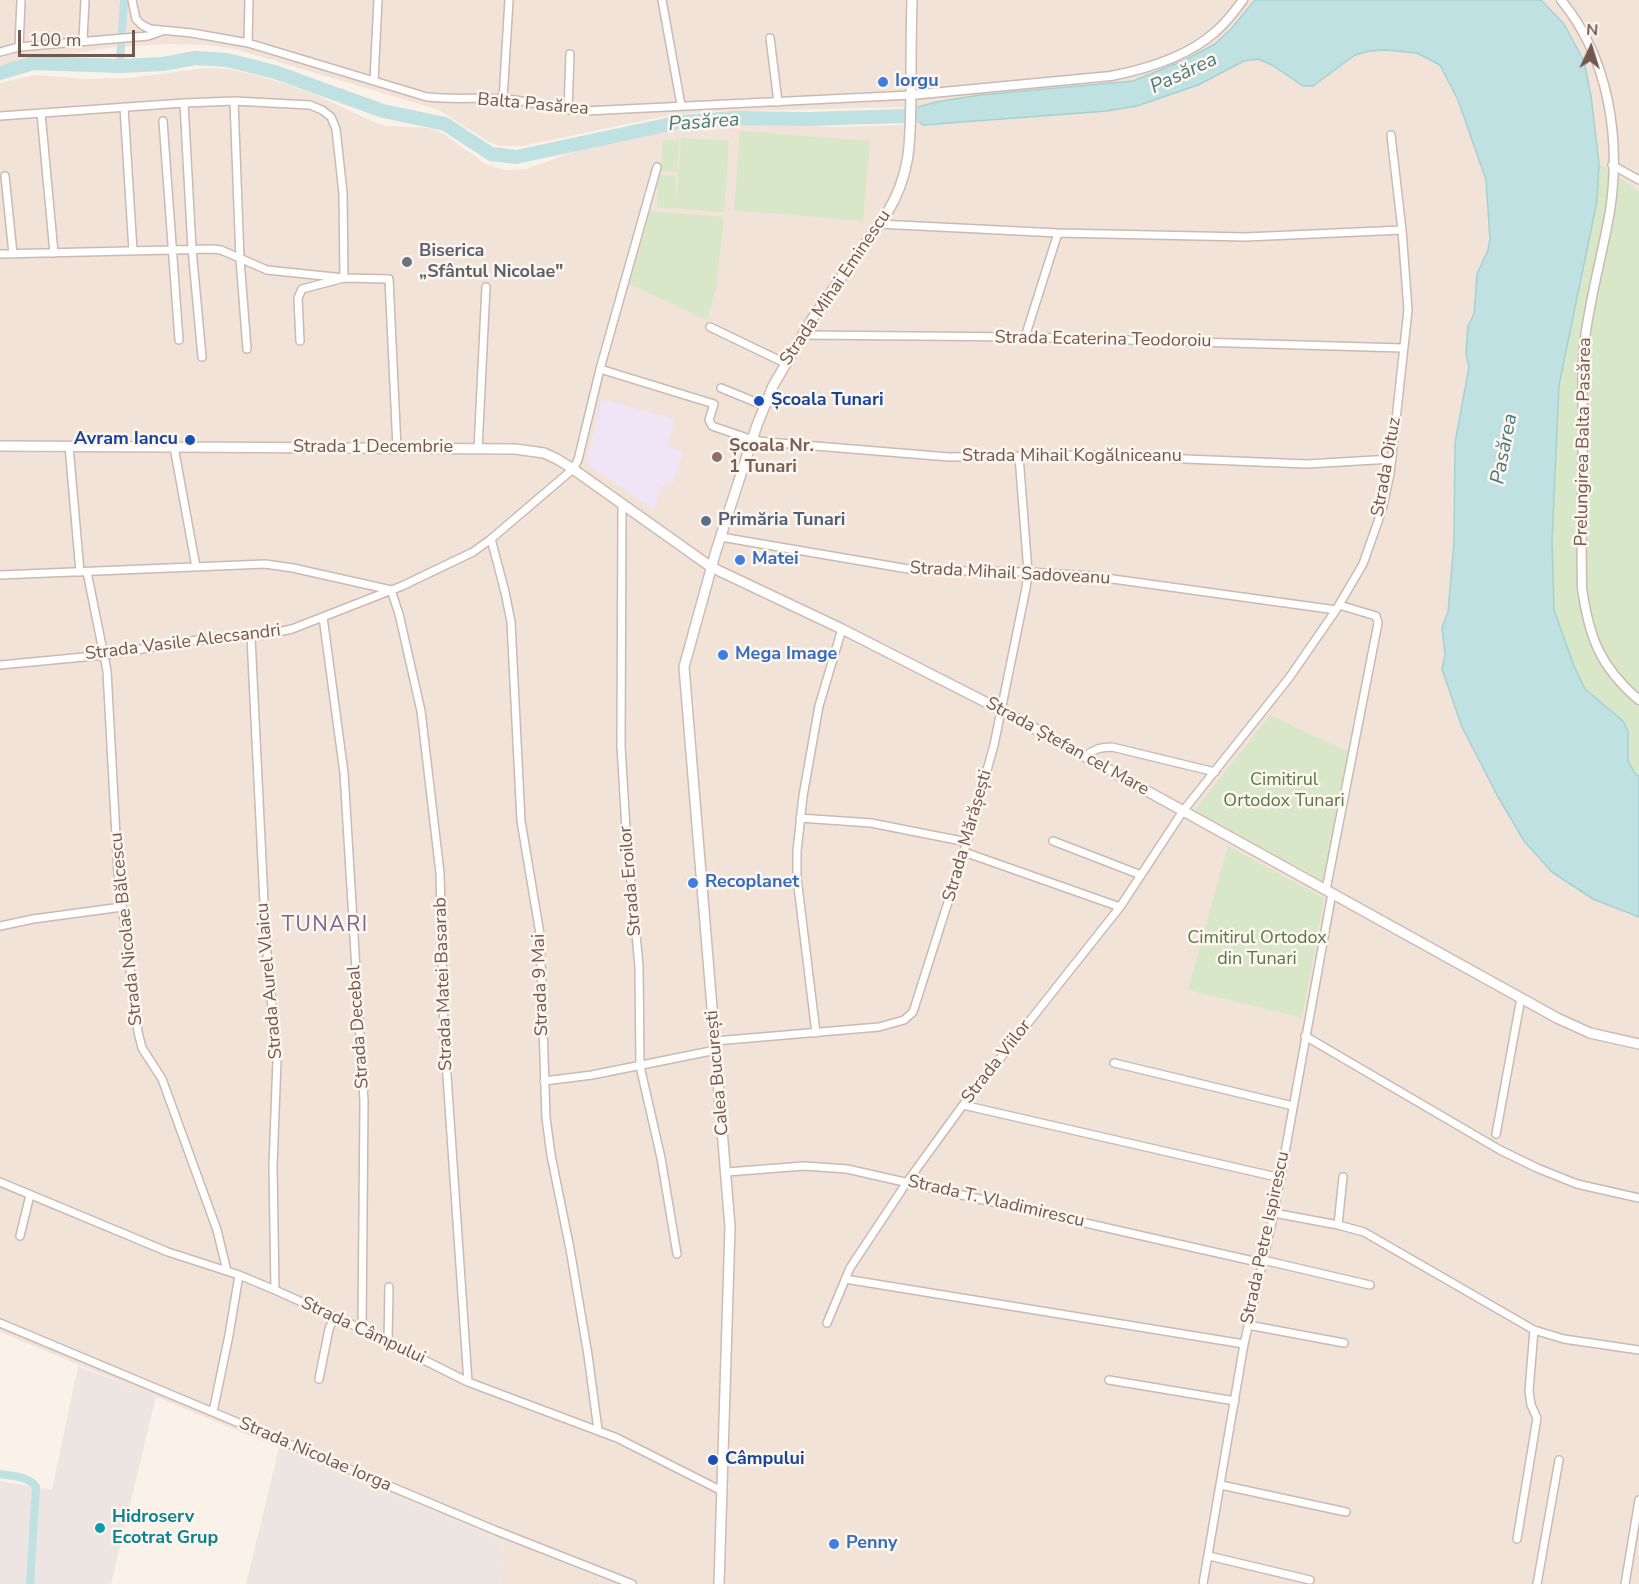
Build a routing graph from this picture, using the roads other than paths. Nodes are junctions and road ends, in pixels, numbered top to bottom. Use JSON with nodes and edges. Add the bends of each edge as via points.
{"nodes":[{"id":1,"x":21,"y":0,"type":"edge"},
{"id":2,"x":85,"y":0,"type":"edge"},
{"id":3,"x":132,"y":0,"type":"edge"},
{"id":4,"x":249,"y":0,"type":"edge"},
{"id":5,"x":378,"y":0,"type":"edge"},
{"id":6,"x":509,"y":0,"type":"edge"},
{"id":7,"x":662,"y":0,"type":"edge"},
{"id":8,"x":912,"y":0,"type":"edge"},
{"id":9,"x":1243,"y":0,"type":"edge"},
{"id":10,"x":1561,"y":0,"type":"edge"},
{"id":11,"x":164,"y":30,"type":"junction"},
{"id":12,"x":770,"y":38,"type":"dead end"},
{"id":13,"x":83,"y":40,"type":"junction"},
{"id":14,"x":248,"y":43,"type":"junction"},
{"id":15,"x":19,"y":47,"type":"junction"},
{"id":16,"x":0,"y":52,"type":"edge"},
{"id":17,"x":570,"y":54,"type":"dead end"},
{"id":18,"x":374,"y":81,"type":"junction"},
{"id":19,"x":503,"y":99,"type":"junction"},
{"id":20,"x":910,"y":99,"type":"junction"},
{"id":21,"x":234,"y":101,"type":"junction"},
{"id":22,"x":778,"y":102,"type":"junction"},
{"id":23,"x":184,"y":103,"type":"junction"},
{"id":24,"x":681,"y":105,"type":"junction"},
{"id":25,"x":124,"y":107,"type":"junction"},
{"id":26,"x":568,"y":110,"type":"junction"},
{"id":27,"x":41,"y":113,"type":"junction"},
{"id":28,"x":0,"y":116,"type":"edge"},
{"id":29,"x":163,"y":121,"type":"dead end"},
{"id":30,"x":1391,"y":135,"type":"dead end"},
{"id":31,"x":1612,"y":165,"type":"junction"},
{"id":32,"x":657,"y":167,"type":"dead end"},
{"id":33,"x":5,"y":176,"type":"dead end"},
{"id":34,"x":1639,"y":180,"type":"edge"},
{"id":35,"x":879,"y":224,"type":"junction"},
{"id":36,"x":1402,"y":230,"type":"junction"},
{"id":37,"x":1058,"y":233,"type":"junction"},
{"id":38,"x":192,"y":249,"type":"junction"},
{"id":39,"x":171,"y":250,"type":"junction"},
{"id":40,"x":133,"y":251,"type":"junction"},
{"id":41,"x":54,"y":253,"type":"junction"},
{"id":42,"x":0,"y":254,"type":"edge"},
{"id":43,"x":13,"y":254,"type":"junction"},
{"id":44,"x":240,"y":259,"type":"junction"},
{"id":45,"x":344,"y":278,"type":"junction"},
{"id":46,"x":486,"y":287,"type":"dead end"},
{"id":47,"x":710,"y":327,"type":"dead end"},
{"id":48,"x":802,"y":335,"type":"junction"},
{"id":49,"x":1025,"y":338,"type":"junction"},
{"id":50,"x":179,"y":340,"type":"dead end"},
{"id":51,"x":300,"y":341,"type":"dead end"},
{"id":52,"x":1403,"y":348,"type":"junction"},
{"id":53,"x":247,"y":349,"type":"dead end"},
{"id":54,"x":202,"y":357,"type":"dead end"},
{"id":55,"x":785,"y":363,"type":"junction"},
{"id":56,"x":600,"y":369,"type":"junction"},
{"id":57,"x":721,"y":388,"type":"dead end"},
{"id":58,"x":765,"y":406,"type":"junction"},
{"id":59,"x":753,"y":440,"type":"junction"},
{"id":60,"x":0,"y":446,"type":"edge"},
{"id":61,"x":69,"y":446,"type":"junction"},
{"id":62,"x":174,"y":447,"type":"junction"},
{"id":63,"x":397,"y":448,"type":"junction"},
{"id":64,"x":478,"y":449,"type":"junction"},
{"id":65,"x":1019,"y":456,"type":"junction"},
{"id":66,"x":1392,"y":459,"type":"junction"},
{"id":67,"x":573,"y":469,"type":"junction"},
{"id":68,"x":622,"y":504,"type":"junction"},
{"id":69,"x":721,"y":537,"type":"junction"},
{"id":70,"x":491,"y":539,"type":"junction"},
{"id":71,"x":196,"y":567,"type":"junction"},
{"id":72,"x":711,"y":567,"type":"junction"},
{"id":73,"x":83,"y":572,"type":"junction"},
{"id":74,"x":1028,"y":572,"type":"junction"},
{"id":75,"x":0,"y":575,"type":"edge"},
{"id":76,"x":391,"y":590,"type":"junction"},
{"id":77,"x":1338,"y":607,"type":"junction"},
{"id":78,"x":323,"y":617,"type":"junction"},
{"id":79,"x":842,"y":629,"type":"junction"},
{"id":80,"x":250,"y":637,"type":"junction"},
{"id":81,"x":105,"y":655,"type":"junction"},
{"id":82,"x":0,"y":665,"type":"edge"},
{"id":83,"x":1639,"y":700,"type":"edge"},
{"id":84,"x":1001,"y":710,"type":"junction"},
{"id":85,"x":1086,"y":756,"type":"junction"},
{"id":86,"x":1215,"y":772,"type":"junction"},
{"id":87,"x":1183,"y":811,"type":"junction"},
{"id":88,"x":800,"y":818,"type":"junction"},
{"id":89,"x":1053,"y":841,"type":"dead end"},
{"id":90,"x":967,"y":842,"type":"junction"},
{"id":91,"x":964,"y":852,"type":"junction"},
{"id":92,"x":1141,"y":874,"type":"junction"},
{"id":93,"x":1329,"y":891,"type":"junction"},
{"id":94,"x":122,"y":907,"type":"junction"},
{"id":95,"x":1120,"y":907,"type":"junction"},
{"id":96,"x":0,"y":926,"type":"edge"},
{"id":97,"x":1521,"y":998,"type":"junction"},
{"id":98,"x":816,"y":1033,"type":"junction"},
{"id":99,"x":1305,"y":1036,"type":"junction"},
{"id":100,"x":1639,"y":1044,"type":"edge"},
{"id":101,"x":716,"y":1046,"type":"junction"},
{"id":102,"x":1114,"y":1063,"type":"dead end"},
{"id":103,"x":640,"y":1066,"type":"junction"},
{"id":104,"x":544,"y":1081,"type":"junction"},
{"id":105,"x":963,"y":1106,"type":"junction"},
{"id":106,"x":1293,"y":1106,"type":"junction"},
{"id":107,"x":1496,"y":1134,"type":"dead end"},
{"id":108,"x":727,"y":1172,"type":"junction"},
{"id":109,"x":1343,"y":1177,"type":"dead end"},
{"id":110,"x":1281,"y":1178,"type":"junction"},
{"id":111,"x":0,"y":1182,"type":"edge"},
{"id":112,"x":907,"y":1182,"type":"junction"},
{"id":113,"x":30,"y":1195,"type":"junction"},
{"id":114,"x":1639,"y":1198,"type":"edge"},
{"id":115,"x":1274,"y":1214,"type":"junction"},
{"id":116,"x":1338,"y":1225,"type":"junction"},
{"id":117,"x":20,"y":1236,"type":"dead end"},
{"id":118,"x":677,"y":1254,"type":"dead end"},
{"id":119,"x":1263,"y":1261,"type":"junction"},
{"id":120,"x":227,"y":1271,"type":"junction"},
{"id":121,"x":239,"y":1275,"type":"junction"},
{"id":122,"x":845,"y":1280,"type":"junction"},
{"id":123,"x":1370,"y":1285,"type":"dead end"},
{"id":124,"x":389,"y":1287,"type":"dead end"},
{"id":125,"x":275,"y":1290,"type":"junction"},
{"id":126,"x":334,"y":1317,"type":"junction"},
{"id":127,"x":0,"y":1323,"type":"edge"},
{"id":128,"x":827,"y":1323,"type":"dead end"},
{"id":129,"x":1248,"y":1325,"type":"junction"},
{"id":130,"x":362,"y":1329,"type":"junction"},
{"id":131,"x":1534,"y":1330,"type":"junction"},
{"id":132,"x":388,"y":1342,"type":"junction"},
{"id":133,"x":1344,"y":1343,"type":"dead end"},
{"id":134,"x":1244,"y":1344,"type":"junction"},
{"id":135,"x":1639,"y":1350,"type":"edge"},
{"id":136,"x":320,"y":1379,"type":"dead end"},
{"id":137,"x":1109,"y":1380,"type":"dead end"},
{"id":138,"x":468,"y":1382,"type":"junction"},
{"id":139,"x":1235,"y":1401,"type":"junction"},
{"id":140,"x":213,"y":1412,"type":"junction"},
{"id":141,"x":598,"y":1430,"type":"junction"},
{"id":142,"x":1559,"y":1460,"type":"dead end"},
{"id":143,"x":1221,"y":1485,"type":"junction"},
{"id":144,"x":722,"y":1491,"type":"junction"},
{"id":145,"x":1639,"y":1500,"type":"edge"},
{"id":146,"x":1346,"y":1512,"type":"dead end"},
{"id":147,"x":1517,"y":1539,"type":"dead end"},
{"id":148,"x":1209,"y":1556,"type":"junction"},
{"id":149,"x":1310,"y":1580,"type":"dead end"},
{"id":150,"x":632,"y":1584,"type":"edge"},
{"id":151,"x":719,"y":1584,"type":"edge"},
{"id":152,"x":1203,"y":1584,"type":"edge"},
{"id":153,"x":1537,"y":1584,"type":"edge"},
{"id":154,"x":1624,"y":1584,"type":"edge"}],
"edges":[{"from":1,"to":15,"type":"street"},
{"from":2,"to":13,"type":"street"},
{"from":3,"to":11,"type":"street","name":"Balta Pasărea","via":[[136,19],[142,25]]},
{"from":4,"to":14,"type":"street"},
{"from":5,"to":18,"type":"street"},
{"from":6,"to":19,"type":"street"},
{"from":7,"to":24,"type":"street"},
{"from":8,"to":20,"type":"main road","name":"Strada Mihai Eminescu"},
{"from":9,"to":20,"type":"street","via":[[1228,20],[1201,42],[1140,70]]},
{"from":10,"to":31,"type":"street","name":"Prelungirea Balta Pasărea","via":[[1580,26],[1607,91]]},
{"from":11,"to":13,"type":"street","name":"Balta Pasărea","via":[[148,36]]},
{"from":11,"to":14,"type":"street","name":"Balta Pasărea"},
{"from":12,"to":22,"type":"street"},
{"from":13,"to":15,"type":"street","name":"Balta Pasărea"},
{"from":14,"to":18,"type":"street","name":"Balta Pasărea"},
{"from":15,"to":16,"type":"street","name":"Balta Pasărea"},
{"from":17,"to":26,"type":"street"},
{"from":18,"to":19,"type":"street","name":"Balta Pasărea","via":[[427,97]]},
{"from":19,"to":26,"type":"street","name":"Balta Pasărea"},
{"from":20,"to":22,"type":"street","name":"Balta Pasărea"},
{"from":20,"to":35,"type":"main road","name":"Strada Mihai Eminescu","via":[[905,174]]},
{"from":21,"to":23,"type":"street"},
{"from":21,"to":44,"type":"street"},
{"from":21,"to":45,"type":"street","via":[[310,105],[331,117],[336,129],[343,193]]},
{"from":22,"to":24,"type":"street","name":"Balta Pasărea"},
{"from":23,"to":25,"type":"street"},
{"from":23,"to":38,"type":"street"},
{"from":24,"to":26,"type":"street","name":"Balta Pasărea"},
{"from":25,"to":27,"type":"street"},
{"from":25,"to":40,"type":"street"},
{"from":27,"to":28,"type":"street"},
{"from":27,"to":41,"type":"street"},
{"from":29,"to":39,"type":"street"},
{"from":30,"to":36,"type":"street","name":"Strada Oituz"},
{"from":31,"to":34,"type":"street"},
{"from":31,"to":83,"type":"street","name":"Prelungirea Balta Pasărea","via":[[1609,213],[1584,347],[1582,588],[1587,622],[1598,651],[1624,687]]},
{"from":32,"to":56,"type":"street"},
{"from":33,"to":43,"type":"street"},
{"from":35,"to":37,"type":"street"},
{"from":35,"to":48,"type":"main road","name":"Strada Mihai Eminescu"},
{"from":36,"to":37,"type":"street","via":[[1285,236]]},
{"from":36,"to":52,"type":"street","name":"Strada Oituz","via":[[1408,310]]},
{"from":37,"to":49,"type":"street"},
{"from":38,"to":39,"type":"street"},
{"from":38,"to":44,"type":"street","via":[[221,250]]},
{"from":38,"to":54,"type":"street"},
{"from":39,"to":40,"type":"street"},
{"from":39,"to":50,"type":"street"},
{"from":40,"to":41,"type":"street"},
{"from":41,"to":43,"type":"street"},
{"from":42,"to":43,"type":"street"},
{"from":44,"to":45,"type":"street","via":[[267,270]]},
{"from":44,"to":53,"type":"street"},
{"from":45,"to":51,"type":"street","via":[[302,289],[298,298]]},
{"from":45,"to":63,"type":"street","via":[[390,280]]},
{"from":46,"to":64,"type":"street"},
{"from":47,"to":55,"type":"street"},
{"from":48,"to":49,"type":"street","name":"Strada Ecaterina Teodoroiu"},
{"from":48,"to":55,"type":"main road","name":"Strada Mihai Eminescu"},
{"from":49,"to":52,"type":"street","name":"Strada Ecaterina Teodoroiu"},
{"from":52,"to":66,"type":"street","name":"Strada Oituz"},
{"from":55,"to":58,"type":"main road","name":"Strada Mihai Eminescu"},
{"from":56,"to":59,"type":"street","name":"Strada Mihail Kogălniceanu","via":[[714,404],[710,424]]},
{"from":56,"to":67,"type":"street"},
{"from":57,"to":58,"type":"street"},
{"from":58,"to":59,"type":"main road","name":"Strada Mihai Eminescu"},
{"from":59,"to":65,"type":"street","name":"Strada Mihail Kogălniceanu","via":[[920,455]]},
{"from":59,"to":69,"type":"main road","name":"Strada Mihai Eminescu"},
{"from":60,"to":61,"type":"main road","name":"Strada 1 Decembrie"},
{"from":61,"to":62,"type":"main road","name":"Strada 1 Decembrie"},
{"from":61,"to":73,"type":"street","name":"Strada Nicolae Bălcescu"},
{"from":62,"to":63,"type":"main road","name":"Strada 1 Decembrie"},
{"from":62,"to":71,"type":"street"},
{"from":63,"to":64,"type":"main road","name":"Strada 1 Decembrie"},
{"from":64,"to":67,"type":"main road","name":"Strada 1 Decembrie","via":[[530,450]]},
{"from":65,"to":66,"type":"street","name":"Strada Mihail Kogălniceanu","via":[[1100,455],[1307,464]]},
{"from":65,"to":74,"type":"street","name":"Strada Mărășești"},
{"from":66,"to":77,"type":"street","name":"Strada Oituz","via":[[1371,544]]},
{"from":67,"to":68,"type":"main road","name":"Strada 1 Decembrie"},
{"from":67,"to":70,"type":"street","name":"Strada Vasile Alecsandri"},
{"from":68,"to":72,"type":"main road","name":"Strada 1 Decembrie"},
{"from":68,"to":103,"type":"street","name":"Strada Eroilor","via":[[621,746],[639,966]]},
{"from":69,"to":72,"type":"main road","name":"Strada Mihai Eminescu"},
{"from":69,"to":74,"type":"street","name":"Strada Mihail Sadoveanu","via":[[914,570]]},
{"from":70,"to":76,"type":"street","name":"Strada Vasile Alecsandri","via":[[449,565]]},
{"from":70,"to":104,"type":"street","name":"Strada 9 Mai","via":[[511,622],[521,820],[540,934]]},
{"from":71,"to":73,"type":"street"},
{"from":71,"to":76,"type":"street","via":[[265,564]]},
{"from":72,"to":79,"type":"main road","name":"Strada Ștefan cel Mare"},
{"from":72,"to":101,"type":"main road","name":"Calea București","via":[[684,674]]},
{"from":73,"to":75,"type":"street"},
{"from":73,"to":81,"type":"street","name":"Strada Nicolae Bălcescu"},
{"from":74,"to":77,"type":"street","name":"Strada Mihail Sadoveanu"},
{"from":74,"to":84,"type":"street","name":"Strada Mărășești"},
{"from":76,"to":78,"type":"street","name":"Strada Vasile Alecsandri"},
{"from":76,"to":138,"type":"street","name":"Strada Matei Basarab","via":[[421,711],[440,873],[444,1032]]},
{"from":77,"to":86,"type":"street","name":"Strada Oituz","via":[[1289,678]]},
{"from":77,"to":93,"type":"street","name":"Strada Mihail Sadoveanu","via":[[1376,616],[1378,623]]},
{"from":78,"to":80,"type":"street","name":"Strada Vasile Alecsandri","via":[[292,629]]},
{"from":78,"to":130,"type":"street","name":"Strada Decebal","via":[[344,774],[364,1101]]},
{"from":79,"to":84,"type":"main road","name":"Strada Ștefan cel Mare"},
{"from":79,"to":88,"type":"street","via":[[819,706]]},
{"from":80,"to":81,"type":"street","name":"Strada Vasile Alecsandri","via":[[176,643]]},
{"from":80,"to":125,"type":"street","name":"Strada Aurel Vlaicu","via":[[266,943],[277,1060],[273,1166]]},
{"from":81,"to":82,"type":"street","name":"Strada Vasile Alecsandri"},
{"from":81,"to":94,"type":"street","name":"Strada Nicolae Bălcescu"},
{"from":84,"to":85,"type":"main road","name":"Strada Ștefan cel Mare"},
{"from":84,"to":90,"type":"street","name":"Strada Mărășești"},
{"from":85,"to":86,"type":"street","via":[[1101,747],[1112,747]]},
{"from":85,"to":87,"type":"main road","name":"Strada Ștefan cel Mare"},
{"from":86,"to":87,"type":"street","name":"Strada Oituz"},
{"from":87,"to":92,"type":"street","name":"Strada Viilor"},
{"from":87,"to":93,"type":"main road","name":"Strada Ștefan cel Mare"},
{"from":88,"to":90,"type":"street","via":[[871,823]]},
{"from":88,"to":98,"type":"street","via":[[797,878]]},
{"from":89,"to":92,"type":"street"},
{"from":90,"to":91,"type":"street","name":"Strada Mărășești"},
{"from":91,"to":95,"type":"street"},
{"from":91,"to":98,"type":"street","name":"Strada Mărășești","via":[[913,1012],[904,1020],[879,1027]]},
{"from":92,"to":95,"type":"street","name":"Strada Viilor"},
{"from":93,"to":97,"type":"main road","name":"Strada Ștefan cel Mare"},
{"from":93,"to":99,"type":"street","name":"Strada Petre Ispirescu"},
{"from":94,"to":96,"type":"street"},
{"from":94,"to":120,"type":"street","name":"Strada Nicolae Bălcescu","via":[[142,1048],[162,1079],[217,1230]]},
{"from":95,"to":105,"type":"street","name":"Strada Viilor"},
{"from":97,"to":100,"type":"main road","name":"Strada Ștefan cel Mare","via":[[1577,1028]]},
{"from":97,"to":107,"type":"street"},
{"from":98,"to":101,"type":"street","name":"Strada Mărășești"},
{"from":99,"to":106,"type":"street","name":"Strada Petre Ispirescu"},
{"from":99,"to":114,"type":"street","via":[[1537,1168],[1577,1184]]},
{"from":101,"to":103,"type":"street","name":"Strada Mărășești"},
{"from":101,"to":108,"type":"main road","name":"Calea București"},
{"from":102,"to":106,"type":"street"},
{"from":103,"to":104,"type":"street","name":"Strada Mărășești"},
{"from":103,"to":118,"type":"street","name":"Strada Eroilor"},
{"from":104,"to":141,"type":"street","name":"Strada 9 Mai","via":[[551,1155]]},
{"from":105,"to":110,"type":"street"},
{"from":105,"to":112,"type":"street","name":"Strada Viilor"},
{"from":106,"to":110,"type":"street","name":"Strada Petre Ispirescu"},
{"from":108,"to":112,"type":"street","name":"Strada T. Vladimirescu","via":[[828,1166]]},
{"from":108,"to":144,"type":"main road","name":"Calea București","via":[[730,1244]]},
{"from":109,"to":116,"type":"street"},
{"from":110,"to":115,"type":"street","name":"Strada Petre Ispirescu"},
{"from":111,"to":113,"type":"street","name":"Strada Câmpului"},
{"from":112,"to":119,"type":"street","name":"Strada T. Vladimirescu"},
{"from":112,"to":122,"type":"street","name":"Strada Viilor"},
{"from":113,"to":117,"type":"street"},
{"from":113,"to":120,"type":"street","name":"Strada Câmpului","via":[[168,1252]]},
{"from":115,"to":116,"type":"street"},
{"from":115,"to":119,"type":"street","name":"Strada Petre Ispirescu"},
{"from":116,"to":131,"type":"street","via":[[1364,1232]]},
{"from":119,"to":123,"type":"street","name":"Strada T. Vladimirescu"},
{"from":119,"to":129,"type":"street","name":"Strada Petre Ispirescu"},
{"from":120,"to":121,"type":"street","name":"Strada Câmpului"},
{"from":121,"to":125,"type":"street","name":"Strada Câmpului"},
{"from":121,"to":140,"type":"street"},
{"from":122,"to":128,"type":"street","name":"Strada Viilor"},
{"from":122,"to":134,"type":"street"},
{"from":124,"to":132,"type":"street"},
{"from":125,"to":126,"type":"street","name":"Strada Câmpului"},
{"from":126,"to":130,"type":"street","name":"Strada Câmpului"},
{"from":126,"to":136,"type":"street"},
{"from":127,"to":140,"type":"street","name":"Strada Nicolae Iorga"},
{"from":129,"to":133,"type":"street"},
{"from":129,"to":134,"type":"street","name":"Strada Petre Ispirescu"},
{"from":130,"to":132,"type":"street","name":"Strada Câmpului"},
{"from":131,"to":135,"type":"street","via":[[1564,1339]]},
{"from":131,"to":147,"type":"street","via":[[1529,1391],[1537,1418]]},
{"from":132,"to":138,"type":"street","name":"Strada Câmpului"},
{"from":134,"to":139,"type":"street","name":"Strada Petre Ispirescu"},
{"from":137,"to":139,"type":"street"},
{"from":138,"to":141,"type":"street","name":"Strada Câmpului"},
{"from":139,"to":143,"type":"street","name":"Strada Petre Ispirescu"},
{"from":140,"to":150,"type":"street","name":"Strada Nicolae Iorga","via":[[497,1532]]},
{"from":141,"to":144,"type":"street","name":"Strada Câmpului"},
{"from":142,"to":153,"type":"street"},
{"from":143,"to":146,"type":"street"},
{"from":143,"to":148,"type":"street","name":"Strada Petre Ispirescu"},
{"from":144,"to":151,"type":"main road","name":"Calea București"},
{"from":145,"to":154,"type":"street"},
{"from":148,"to":149,"type":"street"},
{"from":148,"to":152,"type":"street","name":"Strada Petre Ispirescu"}]}
